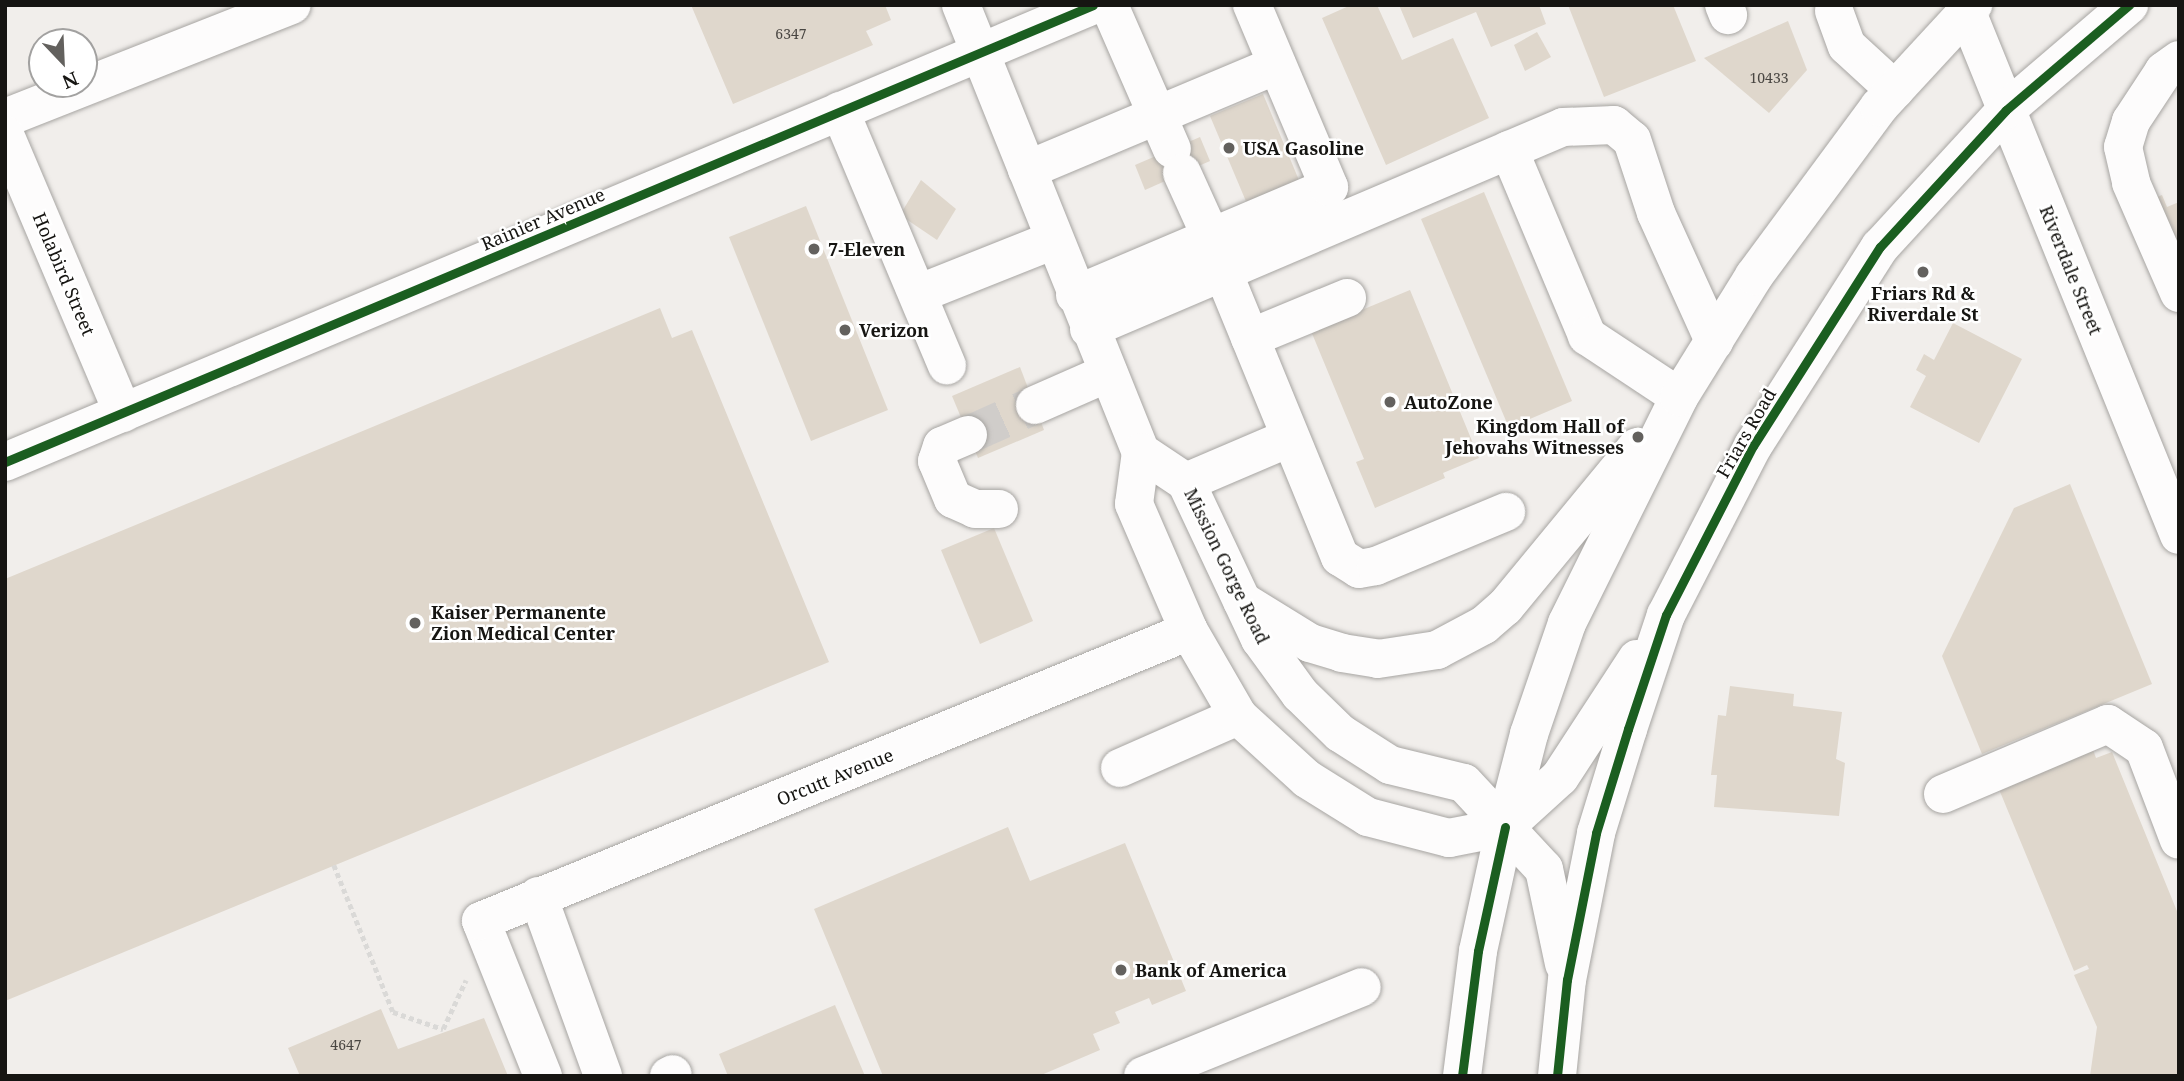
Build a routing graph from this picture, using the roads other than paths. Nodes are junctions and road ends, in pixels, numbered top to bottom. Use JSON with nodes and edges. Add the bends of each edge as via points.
{"nodes":[{"id":1,"x":292,"y":5,"type":"edge"},
{"id":2,"x":961,"y":5,"type":"edge"},
{"id":3,"x":1093,"y":5,"type":"edge"},
{"id":4,"x":1109,"y":5,"type":"edge"},
{"id":5,"x":1252,"y":5,"type":"edge"},
{"id":6,"x":2129,"y":5,"type":"edge"},
{"id":7,"x":1968,"y":7,"type":"edge"},
{"id":8,"x":1834,"y":11,"type":"dead end"},
{"id":9,"x":981,"y":52,"type":"junction"},
{"id":10,"x":2179,"y":60,"type":"edge"},
{"id":11,"x":1277,"y":65,"type":"junction"},
{"id":12,"x":1895,"y":90,"type":"junction"},
{"id":13,"x":2006,"y":110,"type":"junction"},
{"id":14,"x":841,"y":111,"type":"junction"},
{"id":15,"x":5,"y":118,"type":"edge"},
{"id":16,"x":5,"y":135,"type":"edge"},
{"id":17,"x":1171,"y":146,"type":"junction"},
{"id":18,"x":1510,"y":150,"type":"junction"},
{"id":19,"x":1027,"y":170,"type":"junction"},
{"id":20,"x":1054,"y":240,"type":"junction"},
{"id":21,"x":1217,"y":255,"type":"junction"},
{"id":22,"x":918,"y":293,"type":"junction"},
{"id":23,"x":2179,"y":293,"type":"edge"},
{"id":24,"x":1347,"y":298,"type":"dead end"},
{"id":25,"x":1082,"y":312,"type":"junction"},
{"id":26,"x":1250,"y":338,"type":"junction"},
{"id":27,"x":1714,"y":341,"type":"junction"},
{"id":28,"x":947,"y":365,"type":"dead end"},
{"id":29,"x":1108,"y":373,"type":"junction"},
{"id":30,"x":1679,"y":397,"type":"junction"},
{"id":31,"x":1035,"y":405,"type":"tunnel mouth"},
{"id":32,"x":123,"y":413,"type":"junction"},
{"id":33,"x":968,"y":435,"type":"tunnel mouth"},
{"id":34,"x":1289,"y":438,"type":"junction"},
{"id":35,"x":1141,"y":452,"type":"junction"},
{"id":36,"x":5,"y":462,"type":"edge"},
{"id":37,"x":1186,"y":482,"type":"junction"},
{"id":38,"x":999,"y":509,"type":"dead end"},
{"id":39,"x":1506,"y":512,"type":"dead end"},
{"id":40,"x":2179,"y":535,"type":"edge"},
{"id":41,"x":1242,"y":601,"type":"junction"},
{"id":42,"x":1666,"y":615,"type":"junction"},
{"id":43,"x":1189,"y":631,"type":"junction"},
{"id":44,"x":1238,"y":716,"type":"junction"},
{"id":45,"x":1120,"y":768,"type":"dead end"},
{"id":46,"x":1943,"y":794,"type":"dead end"},
{"id":47,"x":1505,"y":827,"type":"junction"},
{"id":48,"x":2179,"y":840,"type":"edge"},
{"id":49,"x":538,"y":896,"type":"junction"},
{"id":50,"x":1567,"y":980,"type":"junction"},
{"id":51,"x":1362,"y":987,"type":"dead end"},
{"id":52,"x":543,"y":1076,"type":"edge"},
{"id":53,"x":604,"y":1076,"type":"edge"},
{"id":54,"x":1143,"y":1076,"type":"edge"},
{"id":55,"x":1462,"y":1076,"type":"edge"},
{"id":56,"x":1556,"y":1076,"type":"edge"}],
"edges":[{"from":1,"to":15,"type":"main road"},
{"from":2,"to":9,"type":"main road"},
{"from":3,"to":9,"type":"main road","name":"Rainier Avenue"},
{"from":4,"to":17,"type":"main road"},
{"from":5,"to":11,"type":"main road"},
{"from":6,"to":13,"type":"main road","name":"Friars Road"},
{"from":7,"to":12,"type":"main road"},
{"from":7,"to":13,"type":"main road","name":"Riverdale Street"},
{"from":8,"to":12,"type":"main road","via":[[1847,46]]},
{"from":9,"to":14,"type":"main road","name":"Rainier Avenue"},
{"from":9,"to":19,"type":"main road"},
{"from":10,"to":23,"type":"main road","via":[[2164,71],[2132,121],[2123,147],[2131,183]]},
{"from":11,"to":17,"type":"main road"},
{"from":11,"to":21,"type":"main road","via":[[1329,187]]},
{"from":12,"to":27,"type":"main road","via":[[1762,265]]},
{"from":13,"to":40,"type":"main road","name":"Riverdale Street"},
{"from":13,"to":42,"type":"main road","name":"Friars Road","via":[[1880,247],[1753,446]]},
{"from":14,"to":22,"type":"main road"},
{"from":14,"to":32,"type":"main road","name":"Rainier Avenue"},
{"from":16,"to":32,"type":"main road","name":"Holabird Street"},
{"from":17,"to":19,"type":"main road"},
{"from":17,"to":21,"type":"main road"},
{"from":18,"to":21,"type":"main road"},
{"from":18,"to":27,"type":"main road","via":[[1563,127],[1614,125],[1632,140],[1656,213]]},
{"from":18,"to":30,"type":"main road","via":[[1587,336]]},
{"from":19,"to":20,"type":"main road"},
{"from":20,"to":22,"type":"main road"},
{"from":20,"to":25,"type":"main road"},
{"from":21,"to":25,"type":"main road"},
{"from":21,"to":26,"type":"main road"},
{"from":22,"to":28,"type":"main road"},
{"from":24,"to":26,"type":"main road"},
{"from":25,"to":29,"type":"main road"},
{"from":26,"to":34,"type":"main road"},
{"from":27,"to":30,"type":"main road"},
{"from":29,"to":31,"type":"main road"},
{"from":29,"to":35,"type":"main road"},
{"from":30,"to":41,"type":"main road","via":[[1505,607],[1484,625],[1437,650],[1378,659],[1342,653],[1310,643]]},
{"from":30,"to":47,"type":"main road","via":[[1567,623],[1529,734]]},
{"from":32,"to":36,"type":"main road","name":"Rainier Avenue"},
{"from":33,"to":38,"type":"main road","via":[[942,446],[937,461],[953,499],[975,509]]},
{"from":34,"to":37,"type":"main road"},
{"from":34,"to":39,"type":"main road","via":[[1332,543],[1340,557],[1359,569]]},
{"from":35,"to":37,"type":"main road","name":"Mission Gorge Road"},
{"from":35,"to":43,"type":"main road","via":[[1134,504]]},
{"from":37,"to":41,"type":"main road","name":"Mission Gorge Road"},
{"from":41,"to":47,"type":"main road","name":"Mission Gorge Road","via":[[1260,639],[1300,694],[1340,733],[1390,765],[1464,783]]},
{"from":42,"to":47,"type":"main road","via":[[1560,777]]},
{"from":42,"to":50,"type":"main road","name":"Friars Road","via":[[1596,833]]},
{"from":43,"to":44,"type":"main road"},
{"from":43,"to":49,"type":"main road","name":"Orcutt Avenue"},
{"from":44,"to":45,"type":"main road"},
{"from":44,"to":47,"type":"main road","via":[[1307,779],[1368,817],[1449,838]]},
{"from":46,"to":48,"type":"main road","via":[[2108,724],[2144,748]]},
{"from":47,"to":50,"type":"main road","name":"Mission Gorge Road","via":[[1544,869]]},
{"from":47,"to":55,"type":"main road","via":[[1478,951]]},
{"from":49,"to":52,"type":"main road","name":"Orcutt Avenue","via":[[481,921]]},
{"from":49,"to":53,"type":"main road"},
{"from":50,"to":56,"type":"main road"},
{"from":51,"to":54,"type":"main road"}]}
